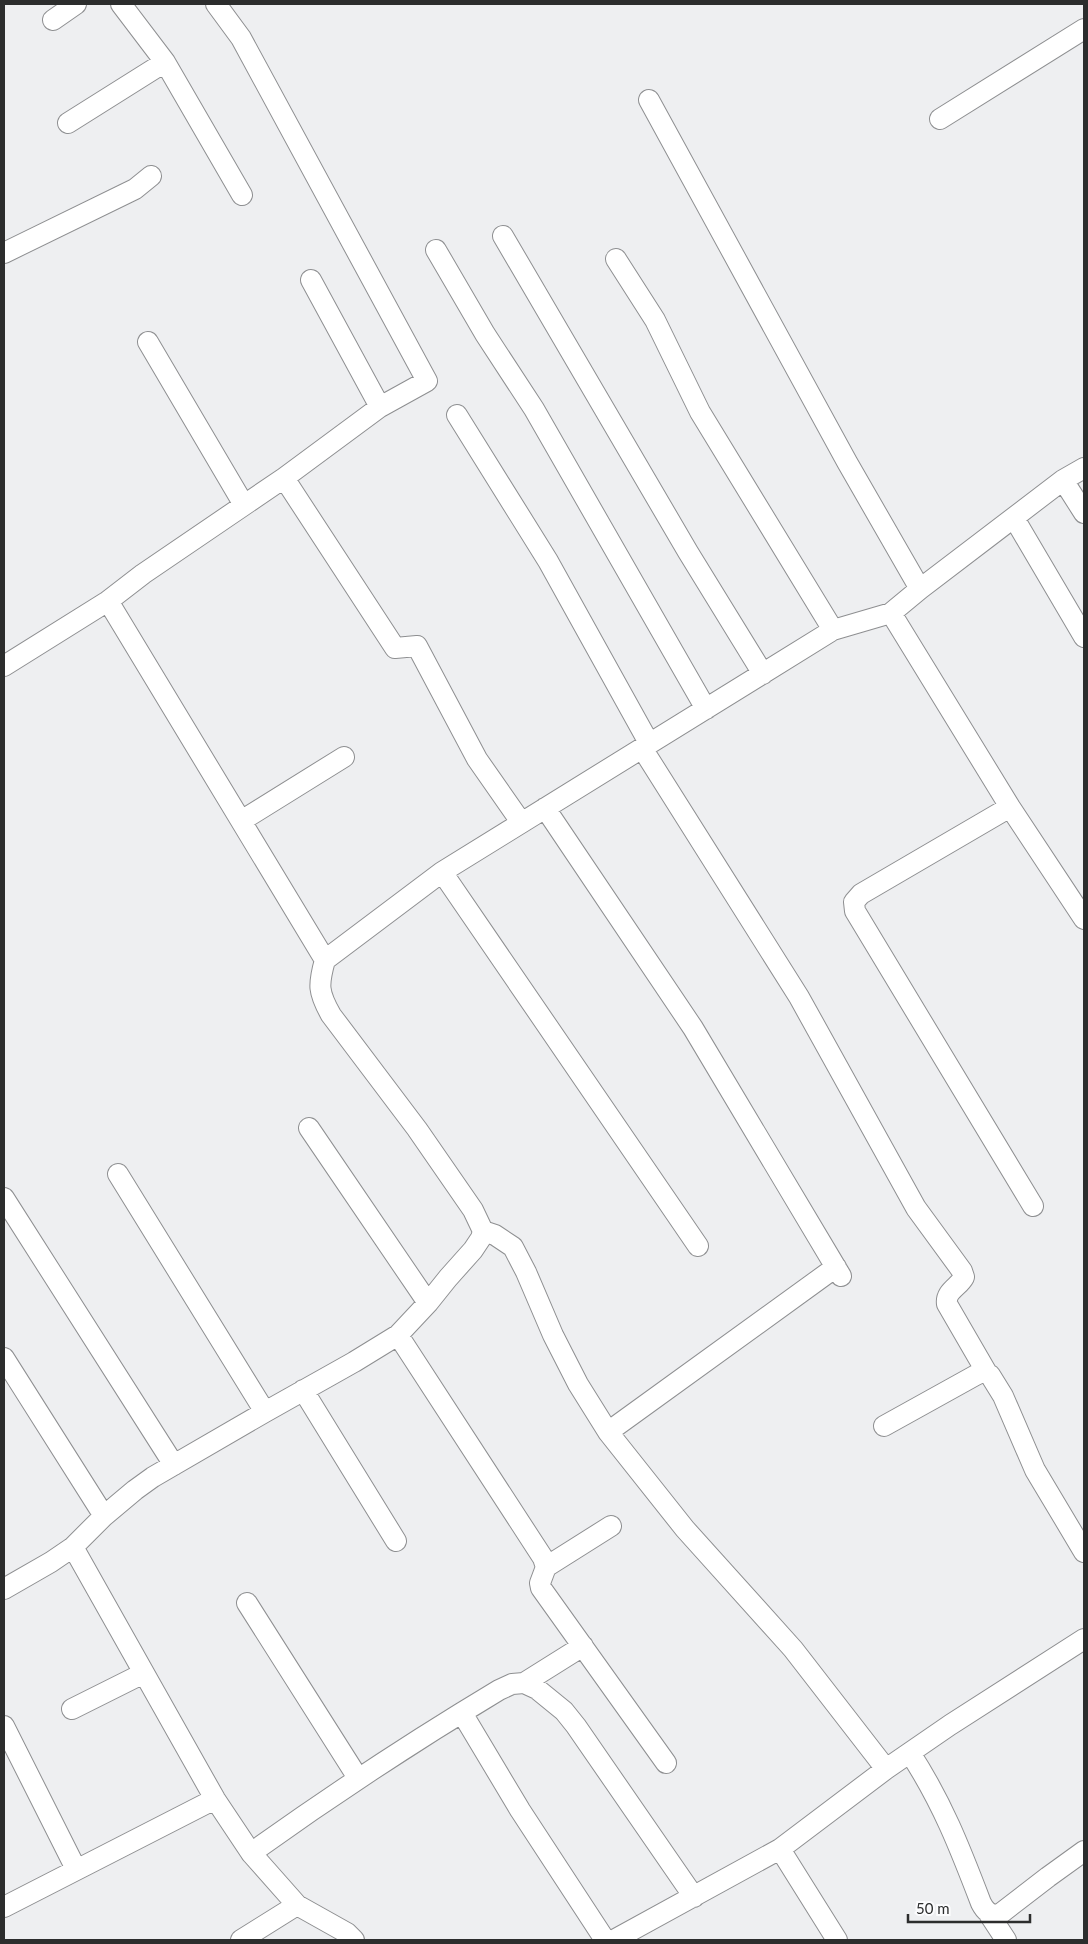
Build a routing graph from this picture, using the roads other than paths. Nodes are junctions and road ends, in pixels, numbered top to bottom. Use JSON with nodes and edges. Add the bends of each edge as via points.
{"nodes":[{"id":1,"x":76,"y":4,"type":"edge"},
{"id":2,"x":121,"y":4,"type":"edge"},
{"id":3,"x":216,"y":4,"type":"edge"},
{"id":4,"x":53,"y":20,"type":"dead end"},
{"id":5,"x":1084,"y":28,"type":"edge"},
{"id":6,"x":165,"y":62,"type":"junction"},
{"id":7,"x":649,"y":100,"type":"dead end"},
{"id":8,"x":940,"y":119,"type":"dead end"},
{"id":9,"x":68,"y":123,"type":"dead end"},
{"id":10,"x":151,"y":176,"type":"dead end"},
{"id":11,"x":242,"y":195,"type":"dead end"},
{"id":12,"x":503,"y":236,"type":"dead end"},
{"id":13,"x":436,"y":250,"type":"dead end"},
{"id":14,"x":4,"y":253,"type":"edge"},
{"id":15,"x":616,"y":259,"type":"dead end"},
{"id":16,"x":310,"y":280,"type":"dead end"},
{"id":17,"x":148,"y":342,"type":"dead end"},
{"id":18,"x":380,"y":408,"type":"junction"},
{"id":19,"x":457,"y":414,"type":"dead end"},
{"id":20,"x":1084,"y":468,"type":"edge"},
{"id":21,"x":284,"y":478,"type":"junction"},
{"id":22,"x":1063,"y":480,"type":"junction"},
{"id":23,"x":244,"y":505,"type":"junction"},
{"id":24,"x":1084,"y":513,"type":"edge"},
{"id":25,"x":1014,"y":518,"type":"junction"},
{"id":26,"x":920,"y":589,"type":"junction"},
{"id":27,"x":108,"y":601,"type":"junction"},
{"id":28,"x":891,"y":613,"type":"junction"},
{"id":29,"x":833,"y":630,"type":"junction"},
{"id":30,"x":1084,"y":637,"type":"edge"},
{"id":31,"x":4,"y":666,"type":"edge"},
{"id":32,"x":763,"y":674,"type":"junction"},
{"id":33,"x":706,"y":708,"type":"junction"},
{"id":34,"x":646,"y":746,"type":"junction"},
{"id":35,"x":344,"y":758,"type":"dead end"},
{"id":36,"x":1010,"y":807,"type":"junction"},
{"id":37,"x":545,"y":808,"type":"junction"},
{"id":38,"x":242,"y":821,"type":"junction"},
{"id":39,"x":521,"y":822,"type":"junction"},
{"id":40,"x":442,"y":872,"type":"junction"},
{"id":41,"x":1084,"y":919,"type":"edge"},
{"id":42,"x":325,"y":960,"type":"junction"},
{"id":43,"x":309,"y":1128,"type":"dead end"},
{"id":44,"x":118,"y":1174,"type":"dead end"},
{"id":45,"x":4,"y":1198,"type":"edge"},
{"id":46,"x":1034,"y":1206,"type":"dead end"},
{"id":47,"x":482,"y":1231,"type":"junction"},
{"id":48,"x":698,"y":1246,"type":"dead end"},
{"id":49,"x":428,"y":1303,"type":"junction"},
{"id":50,"x":398,"y":1335,"type":"junction"},
{"id":51,"x":4,"y":1358,"type":"edge"},
{"id":52,"x":987,"y":1373,"type":"junction"},
{"id":53,"x":303,"y":1390,"type":"junction"},
{"id":54,"x":265,"y":1412,"type":"junction"},
{"id":55,"x":884,"y":1426,"type":"dead end"},
{"id":56,"x":608,"y":1432,"type":"junction"},
{"id":57,"x":174,"y":1465,"type":"junction"},
{"id":58,"x":104,"y":1516,"type":"junction"},
{"id":59,"x":610,"y":1526,"type":"dead end"},
{"id":60,"x":396,"y":1541,"type":"dead end"},
{"id":61,"x":73,"y":1547,"type":"junction"},
{"id":62,"x":1084,"y":1552,"type":"edge"},
{"id":63,"x":546,"y":1567,"type":"junction"},
{"id":64,"x":6,"y":1582,"type":"edge"},
{"id":65,"x":247,"y":1603,"type":"dead end"},
{"id":66,"x":1084,"y":1639,"type":"edge"},
{"id":67,"x":583,"y":1646,"type":"junction"},
{"id":68,"x":144,"y":1673,"type":"junction"},
{"id":69,"x":524,"y":1683,"type":"junction"},
{"id":70,"x":72,"y":1709,"type":"dead end"},
{"id":71,"x":462,"y":1712,"type":"junction"},
{"id":72,"x":4,"y":1726,"type":"edge"},
{"id":73,"x":910,"y":1753,"type":"junction"},
{"id":74,"x":666,"y":1763,"type":"dead end"},
{"id":75,"x":886,"y":1769,"type":"junction"},
{"id":76,"x":358,"y":1778,"type":"junction"},
{"id":77,"x":215,"y":1799,"type":"junction"},
{"id":78,"x":780,"y":1849,"type":"junction"},
{"id":79,"x":1084,"y":1852,"type":"edge"},
{"id":80,"x":251,"y":1853,"type":"junction"},
{"id":81,"x":76,"y":1869,"type":"junction"},
{"id":82,"x":694,"y":1896,"type":"junction"},
{"id":83,"x":297,"y":1905,"type":"junction"},
{"id":84,"x":4,"y":1907,"type":"edge"},
{"id":85,"x":989,"y":1914,"type":"junction"},
{"id":86,"x":241,"y":1940,"type":"edge"},
{"id":87,"x":354,"y":1940,"type":"edge"},
{"id":88,"x":605,"y":1940,"type":"edge"},
{"id":89,"x":614,"y":1940,"type":"edge"},
{"id":90,"x":837,"y":1940,"type":"edge"},
{"id":91,"x":1006,"y":1940,"type":"edge"}],
"edges":[{"from":1,"to":4,"type":"street"},
{"from":2,"to":6,"type":"street"},
{"from":3,"to":18,"type":"street","via":[[241,38],[427,381]]},
{"from":5,"to":8,"type":"street"},
{"from":6,"to":9,"type":"street"},
{"from":6,"to":11,"type":"street"},
{"from":7,"to":26,"type":"street"},
{"from":10,"to":14,"type":"street","via":[[135,188]]},
{"from":12,"to":32,"type":"street"},
{"from":13,"to":33,"type":"street","via":[[534,409]]},
{"from":15,"to":29,"type":"street","via":[[655,320],[700,412]]},
{"from":16,"to":18,"type":"street"},
{"from":17,"to":23,"type":"street"},
{"from":18,"to":21,"type":"street"},
{"from":19,"to":34,"type":"street","via":[[548,561]]},
{"from":20,"to":22,"type":"street"},
{"from":21,"to":23,"type":"street"},
{"from":21,"to":39,"type":"street","via":[[394,648],[418,646],[477,759]]},
{"from":22,"to":24,"type":"street"},
{"from":22,"to":25,"type":"street"},
{"from":23,"to":27,"type":"street"},
{"from":25,"to":26,"type":"street"},
{"from":25,"to":30,"type":"street"},
{"from":26,"to":28,"type":"street"},
{"from":27,"to":31,"type":"street"},
{"from":27,"to":38,"type":"street"},
{"from":28,"to":29,"type":"street"},
{"from":28,"to":36,"type":"street"},
{"from":29,"to":32,"type":"street"},
{"from":32,"to":33,"type":"street"},
{"from":33,"to":34,"type":"street"},
{"from":34,"to":37,"type":"street"},
{"from":34,"to":52,"type":"street","via":[[799,996],[916,1208],[962,1271],[964,1277],[946,1298],[946,1304]]},
{"from":35,"to":38,"type":"street"},
{"from":36,"to":41,"type":"street"},
{"from":36,"to":46,"type":"street","via":[[861,894],[854,902],[855,911]]},
{"from":37,"to":39,"type":"street"},
{"from":37,"to":56,"type":"street","via":[[693,1028],[838,1271]]},
{"from":38,"to":42,"type":"street"},
{"from":39,"to":40,"type":"street"},
{"from":40,"to":42,"type":"street"},
{"from":40,"to":48,"type":"street"},
{"from":42,"to":47,"type":"street","via":[[319,988],[331,1015],[473,1210]]},
{"from":43,"to":49,"type":"street"},
{"from":44,"to":54,"type":"street"},
{"from":45,"to":57,"type":"street"},
{"from":47,"to":49,"type":"street","via":[[478,1244]]},
{"from":47,"to":56,"type":"street","via":[[513,1247],[578,1384]]},
{"from":49,"to":50,"type":"street"},
{"from":50,"to":53,"type":"street"},
{"from":50,"to":63,"type":"street"},
{"from":51,"to":58,"type":"street"},
{"from":52,"to":55,"type":"street","via":[[976,1374]]},
{"from":52,"to":62,"type":"street","via":[[1003,1396],[1035,1470]]},
{"from":53,"to":54,"type":"street"},
{"from":53,"to":60,"type":"street"},
{"from":54,"to":57,"type":"street"},
{"from":56,"to":75,"type":"street","via":[[685,1529],[793,1649]]},
{"from":57,"to":58,"type":"street","via":[[135,1490]]},
{"from":58,"to":61,"type":"street"},
{"from":59,"to":63,"type":"street"},
{"from":61,"to":64,"type":"street","via":[[52,1562]]},
{"from":61,"to":68,"type":"street"},
{"from":63,"to":67,"type":"street","via":[[541,1588]]},
{"from":65,"to":76,"type":"street"},
{"from":66,"to":73,"type":"street"},
{"from":67,"to":69,"type":"street"},
{"from":67,"to":74,"type":"street"},
{"from":68,"to":70,"type":"street"},
{"from":68,"to":77,"type":"street"},
{"from":69,"to":71,"type":"street","via":[[499,1690]]},
{"from":69,"to":82,"type":"street","via":[[549,1697],[576,1726]]},
{"from":71,"to":76,"type":"street"},
{"from":71,"to":88,"type":"street","via":[[520,1810]]},
{"from":72,"to":81,"type":"street"},
{"from":73,"to":75,"type":"street"},
{"from":73,"to":85,"type":"street","via":[[952,1827],[981,1903]]},
{"from":75,"to":78,"type":"street"},
{"from":76,"to":80,"type":"street"},
{"from":77,"to":80,"type":"street"},
{"from":77,"to":81,"type":"street"},
{"from":78,"to":82,"type":"street"},
{"from":78,"to":90,"type":"street"},
{"from":79,"to":85,"type":"street","via":[[1000,1914]]},
{"from":80,"to":83,"type":"street"},
{"from":81,"to":84,"type":"street"},
{"from":82,"to":89,"type":"street"},
{"from":83,"to":86,"type":"street"},
{"from":83,"to":87,"type":"street"},
{"from":85,"to":91,"type":"street"}]}
